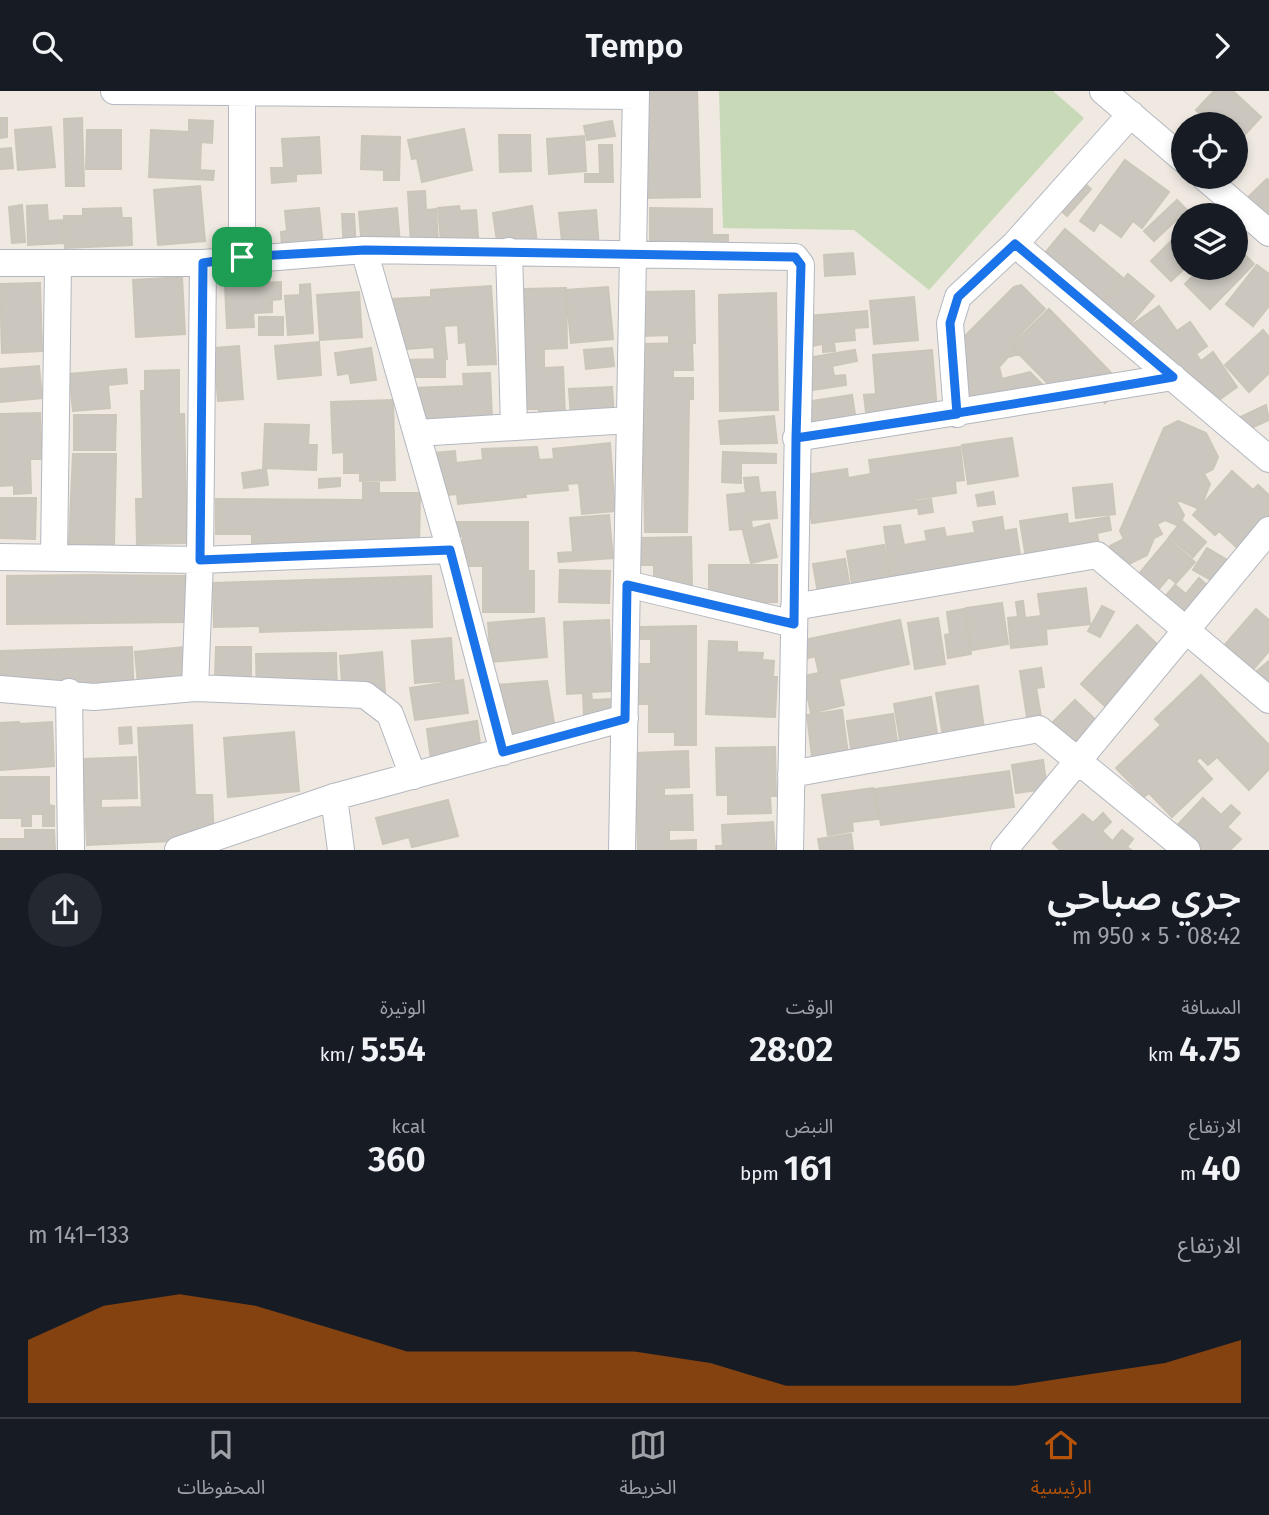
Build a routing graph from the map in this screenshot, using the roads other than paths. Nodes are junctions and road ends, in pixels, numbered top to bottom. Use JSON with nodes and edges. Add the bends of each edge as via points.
{"nodes":[{"id":1,"x":114,"y":91,"type":"edge"},
{"id":2,"x":149,"y":91,"type":"edge"},
{"id":3,"x":1103,"y":91,"type":"edge"},
{"id":4,"x":242,"y":92,"type":"edge"},
{"id":5,"x":331,"y":92,"type":"edge"},
{"id":6,"x":636,"y":93,"type":"edge"},
{"id":7,"x":1130,"y":114,"type":"junction"},
{"id":8,"x":1171,"y":149,"type":"edge"},
{"id":9,"x":1218,"y":189,"type":"edge"},
{"id":10,"x":1269,"y":233,"type":"edge"},
{"id":11,"x":1015,"y":244,"type":"junction"},
{"id":12,"x":365,"y":250,"type":"junction"},
{"id":13,"x":509,"y":251,"type":"junction"},
{"id":14,"x":634,"y":253,"type":"junction"},
{"id":15,"x":242,"y":257,"type":"junction"},
{"id":16,"x":0,"y":263,"type":"edge"},
{"id":17,"x":203,"y":263,"type":"junction"},
{"id":18,"x":58,"y":265,"type":"junction"},
{"id":19,"x":1173,"y":377,"type":"junction"},
{"id":20,"x":957,"y":414,"type":"junction"},
{"id":21,"x":630,"y":420,"type":"junction"},
{"id":22,"x":513,"y":427,"type":"junction"},
{"id":23,"x":417,"y":433,"type":"junction"},
{"id":24,"x":796,"y":438,"type":"junction"},
{"id":25,"x":1269,"y":459,"type":"edge"},
{"id":26,"x":1269,"y":530,"type":"edge"},
{"id":27,"x":450,"y":550,"type":"junction"},
{"id":28,"x":0,"y":557,"type":"edge"},
{"id":29,"x":54,"y":558,"type":"junction"},
{"id":30,"x":200,"y":560,"type":"junction"},
{"id":31,"x":627,"y":585,"type":"junction"},
{"id":32,"x":794,"y":616,"type":"junction"},
{"id":33,"x":1187,"y":629,"type":"junction"},
{"id":34,"x":195,"y":688,"type":"junction"},
{"id":35,"x":0,"y":689,"type":"edge"},
{"id":36,"x":69,"y":692,"type":"junction"},
{"id":37,"x":1269,"y":700,"type":"edge"},
{"id":38,"x":625,"y":719,"type":"junction"},
{"id":39,"x":503,"y":752,"type":"junction"},
{"id":40,"x":1078,"y":760,"type":"junction"},
{"id":41,"x":791,"y":774,"type":"junction"},
{"id":42,"x":413,"y":776,"type":"junction"},
{"id":43,"x":334,"y":797,"type":"junction"},
{"id":44,"x":71,"y":850,"type":"edge"},
{"id":45,"x":178,"y":850,"type":"edge"},
{"id":46,"x":341,"y":850,"type":"edge"},
{"id":47,"x":622,"y":850,"type":"edge"},
{"id":48,"x":790,"y":850,"type":"edge"},
{"id":49,"x":1004,"y":850,"type":"edge"},
{"id":50,"x":1187,"y":850,"type":"edge"}],
"edges":[{"from":1,"to":2,"type":"street"},
{"from":2,"to":4,"type":"street"},
{"from":3,"to":7,"type":"street"},
{"from":4,"to":5,"type":"street"},
{"from":4,"to":15,"type":"street"},
{"from":5,"to":6,"type":"street"},
{"from":6,"to":14,"type":"street"},
{"from":7,"to":8,"type":"street"},
{"from":7,"to":11,"type":"street"},
{"from":9,"to":10,"type":"street"},
{"from":11,"to":19,"type":"street"},
{"from":11,"to":20,"type":"street","via":[[958,297],[950,323]]},
{"from":12,"to":13,"type":"street"},
{"from":12,"to":15,"type":"street"},
{"from":12,"to":23,"type":"street"},
{"from":13,"to":14,"type":"street"},
{"from":13,"to":22,"type":"street"},
{"from":14,"to":21,"type":"street"},
{"from":14,"to":24,"type":"street","via":[[795,257],[801,265]]},
{"from":15,"to":17,"type":"street"},
{"from":16,"to":18,"type":"street"},
{"from":17,"to":18,"type":"street"},
{"from":17,"to":30,"type":"street"},
{"from":18,"to":29,"type":"street"},
{"from":19,"to":20,"type":"street"},
{"from":19,"to":25,"type":"street"},
{"from":20,"to":24,"type":"street"},
{"from":21,"to":22,"type":"street"},
{"from":21,"to":31,"type":"street"},
{"from":22,"to":23,"type":"street"},
{"from":23,"to":27,"type":"street"},
{"from":24,"to":32,"type":"street"},
{"from":26,"to":33,"type":"street"},
{"from":27,"to":30,"type":"street"},
{"from":27,"to":39,"type":"street"},
{"from":28,"to":29,"type":"street"},
{"from":29,"to":30,"type":"street"},
{"from":30,"to":34,"type":"street"},
{"from":31,"to":32,"type":"street"},
{"from":31,"to":38,"type":"street"},
{"from":32,"to":33,"type":"street","via":[[1097,555]]},
{"from":32,"to":41,"type":"street"},
{"from":33,"to":37,"type":"street"},
{"from":33,"to":40,"type":"street"},
{"from":34,"to":36,"type":"street","via":[[94,697]]},
{"from":34,"to":42,"type":"street","via":[[365,695],[390,714]]},
{"from":35,"to":36,"type":"street"},
{"from":36,"to":44,"type":"street"},
{"from":38,"to":39,"type":"street"},
{"from":38,"to":47,"type":"street"},
{"from":39,"to":42,"type":"street"},
{"from":40,"to":41,"type":"street","via":[[1040,729]]},
{"from":40,"to":49,"type":"street"},
{"from":40,"to":50,"type":"street"},
{"from":41,"to":48,"type":"street"},
{"from":42,"to":43,"type":"street"},
{"from":43,"to":45,"type":"street"},
{"from":43,"to":46,"type":"street"}]}
